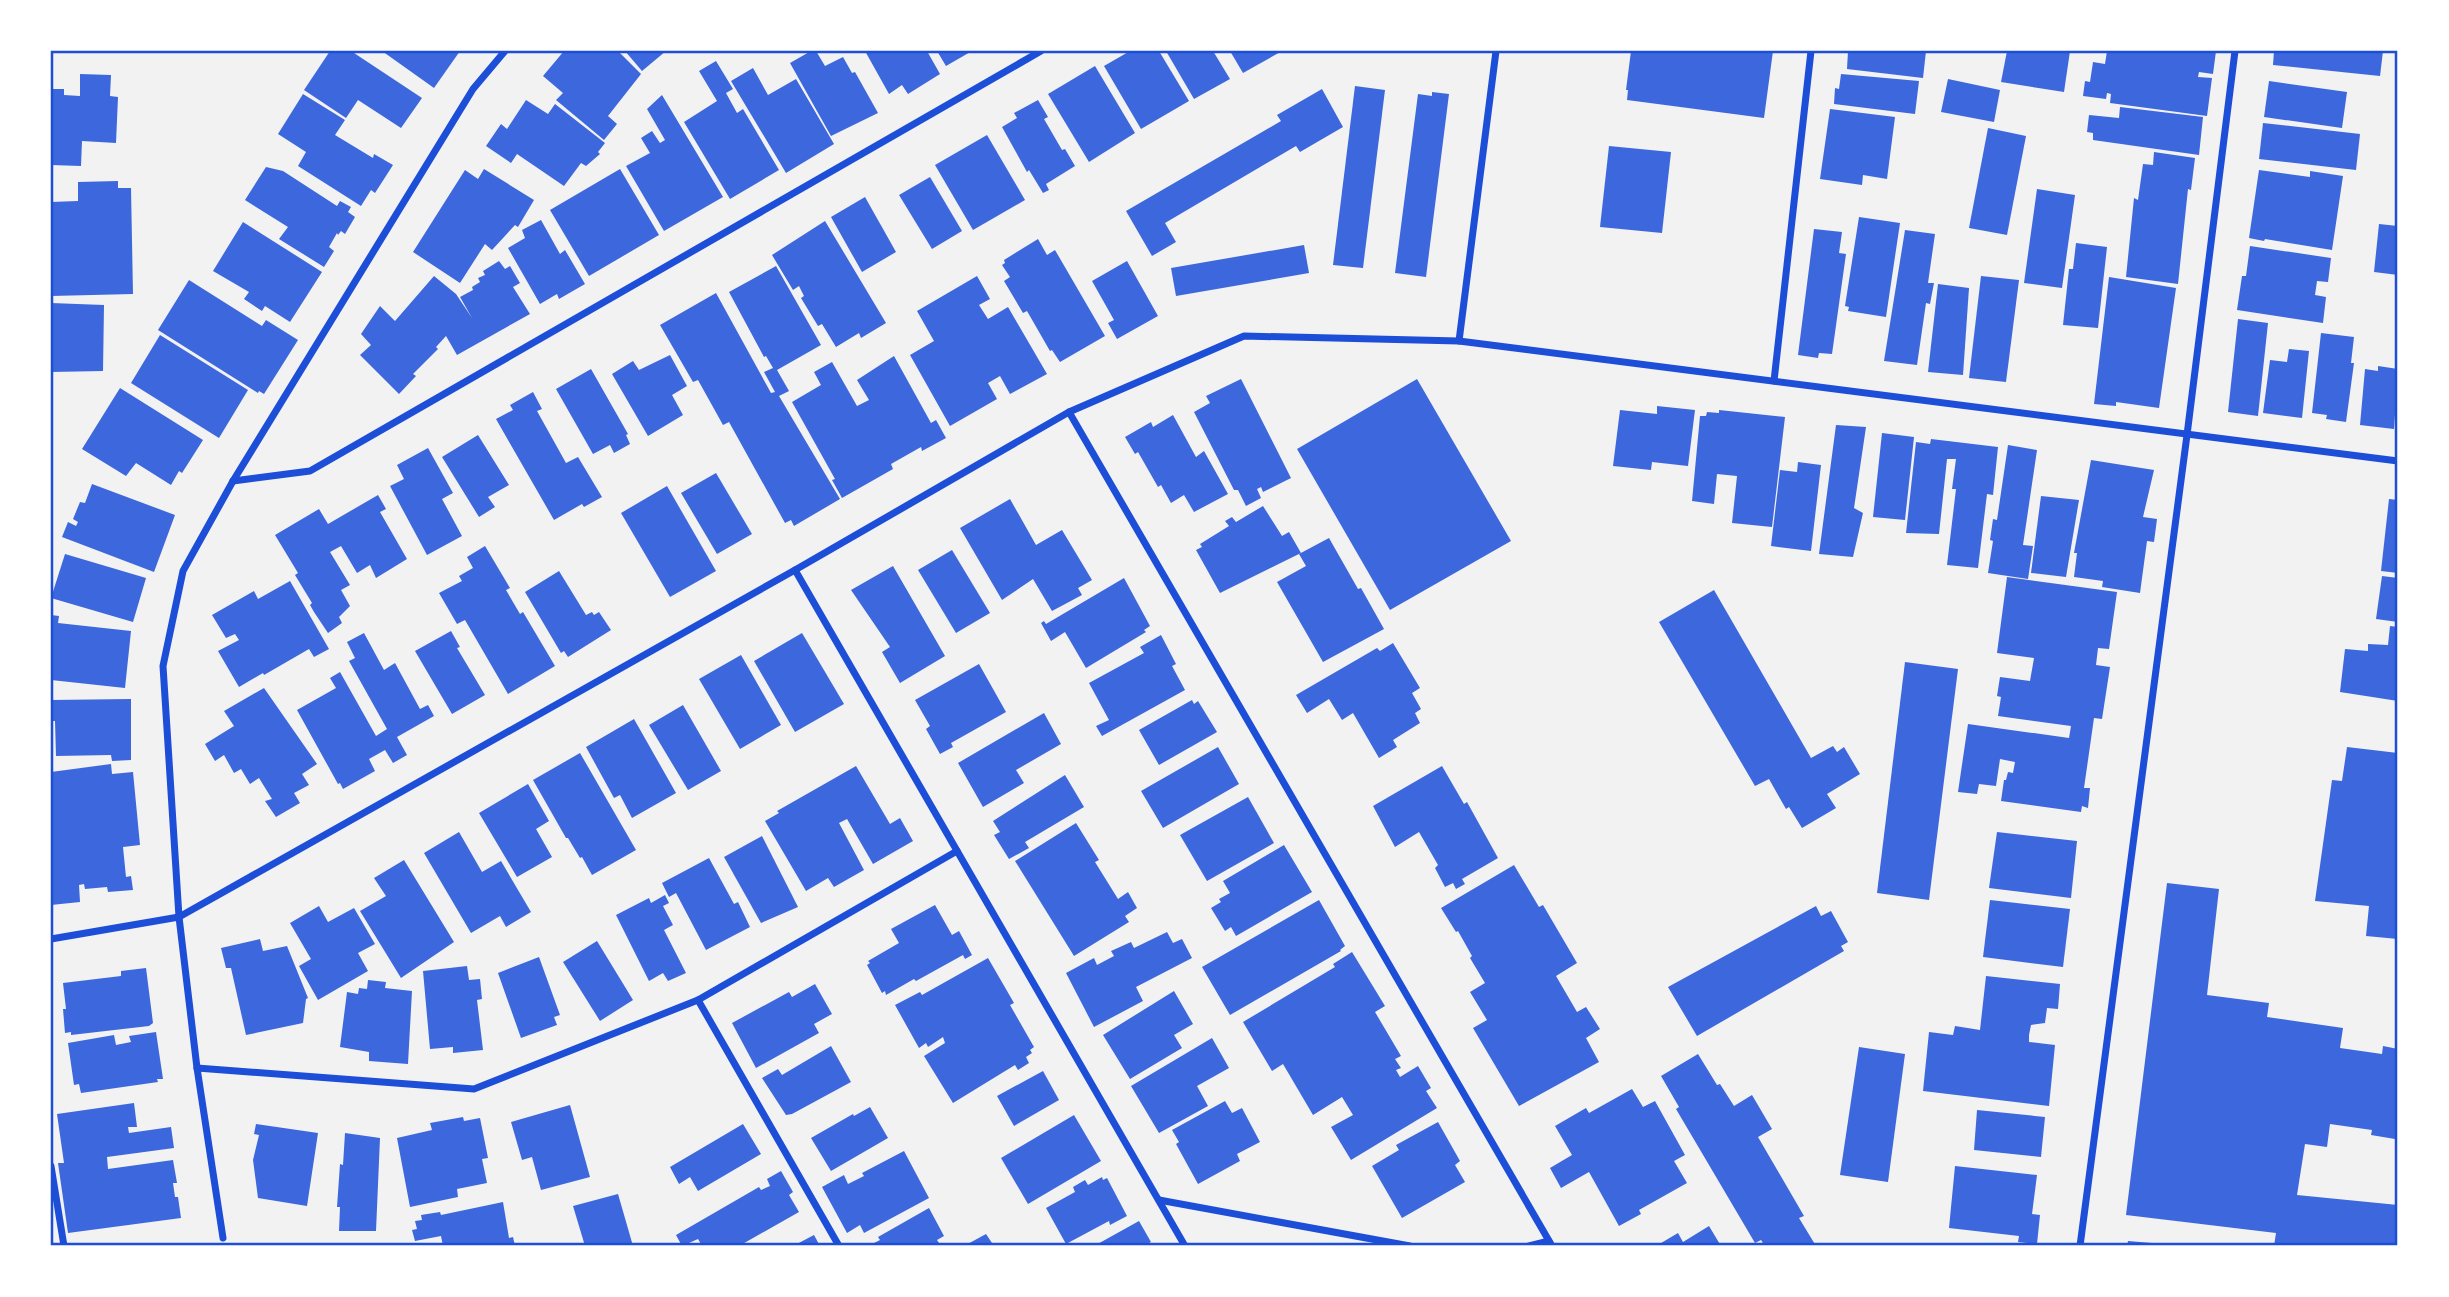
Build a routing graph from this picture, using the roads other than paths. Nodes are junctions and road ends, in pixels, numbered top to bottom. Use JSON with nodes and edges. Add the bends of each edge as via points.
{"nodes":[{"id":1,"x":505,"y":51,"type":"edge"},
{"id":2,"x":1041,"y":51,"type":"edge"},
{"id":3,"x":1496,"y":51,"type":"edge"},
{"id":4,"x":1811,"y":51,"type":"edge"},
{"id":5,"x":2235,"y":51,"type":"edge"},
{"id":6,"x":1458,"y":341,"type":"junction"},
{"id":7,"x":1774,"y":381,"type":"junction"},
{"id":8,"x":1069,"y":412,"type":"junction"},
{"id":9,"x":2187,"y":435,"type":"junction"},
{"id":10,"x":2398,"y":461,"type":"edge"},
{"id":11,"x":233,"y":481,"type":"junction"},
{"id":12,"x":795,"y":570,"type":"junction"},
{"id":13,"x":957,"y":851,"type":"junction"},
{"id":14,"x":179,"y":917,"type":"junction"},
{"id":15,"x":51,"y":939,"type":"edge"},
{"id":16,"x":698,"y":1000,"type":"junction"},
{"id":17,"x":197,"y":1069,"type":"junction"},
{"id":18,"x":51,"y":1166,"type":"edge"},
{"id":19,"x":1159,"y":1200,"type":"junction"},
{"id":20,"x":223,"y":1238,"type":"dead end"},
{"id":21,"x":1551,"y":1244,"type":"edge"},
{"id":22,"x":64,"y":1246,"type":"edge"},
{"id":23,"x":839,"y":1246,"type":"edge"},
{"id":24,"x":1185,"y":1246,"type":"edge"},
{"id":25,"x":1410,"y":1246,"type":"edge"},
{"id":26,"x":1529,"y":1246,"type":"edge"},
{"id":27,"x":2080,"y":1246,"type":"edge"}],
"edges":[{"from":1,"to":11,"type":"street","via":[[473,89]]},
{"from":2,"to":11,"type":"street","via":[[310,471]]},
{"from":3,"to":6,"type":"street"},
{"from":4,"to":7,"type":"street"},
{"from":5,"to":9,"type":"street"},
{"from":6,"to":7,"type":"street"},
{"from":6,"to":8,"type":"street","via":[[1244,336]]},
{"from":7,"to":9,"type":"street"},
{"from":8,"to":12,"type":"street"},
{"from":8,"to":21,"type":"street"},
{"from":9,"to":10,"type":"street"},
{"from":9,"to":27,"type":"street"},
{"from":11,"to":14,"type":"street","via":[[183,571],[163,666]]},
{"from":12,"to":13,"type":"street"},
{"from":12,"to":14,"type":"street"},
{"from":13,"to":16,"type":"street"},
{"from":13,"to":19,"type":"street"},
{"from":14,"to":15,"type":"street"},
{"from":14,"to":17,"type":"street"},
{"from":16,"to":17,"type":"street","via":[[474,1089]]},
{"from":16,"to":23,"type":"street"},
{"from":17,"to":20,"type":"street"},
{"from":18,"to":22,"type":"street"},
{"from":19,"to":24,"type":"street"},
{"from":19,"to":25,"type":"street"},
{"from":21,"to":26,"type":"street"}]}
